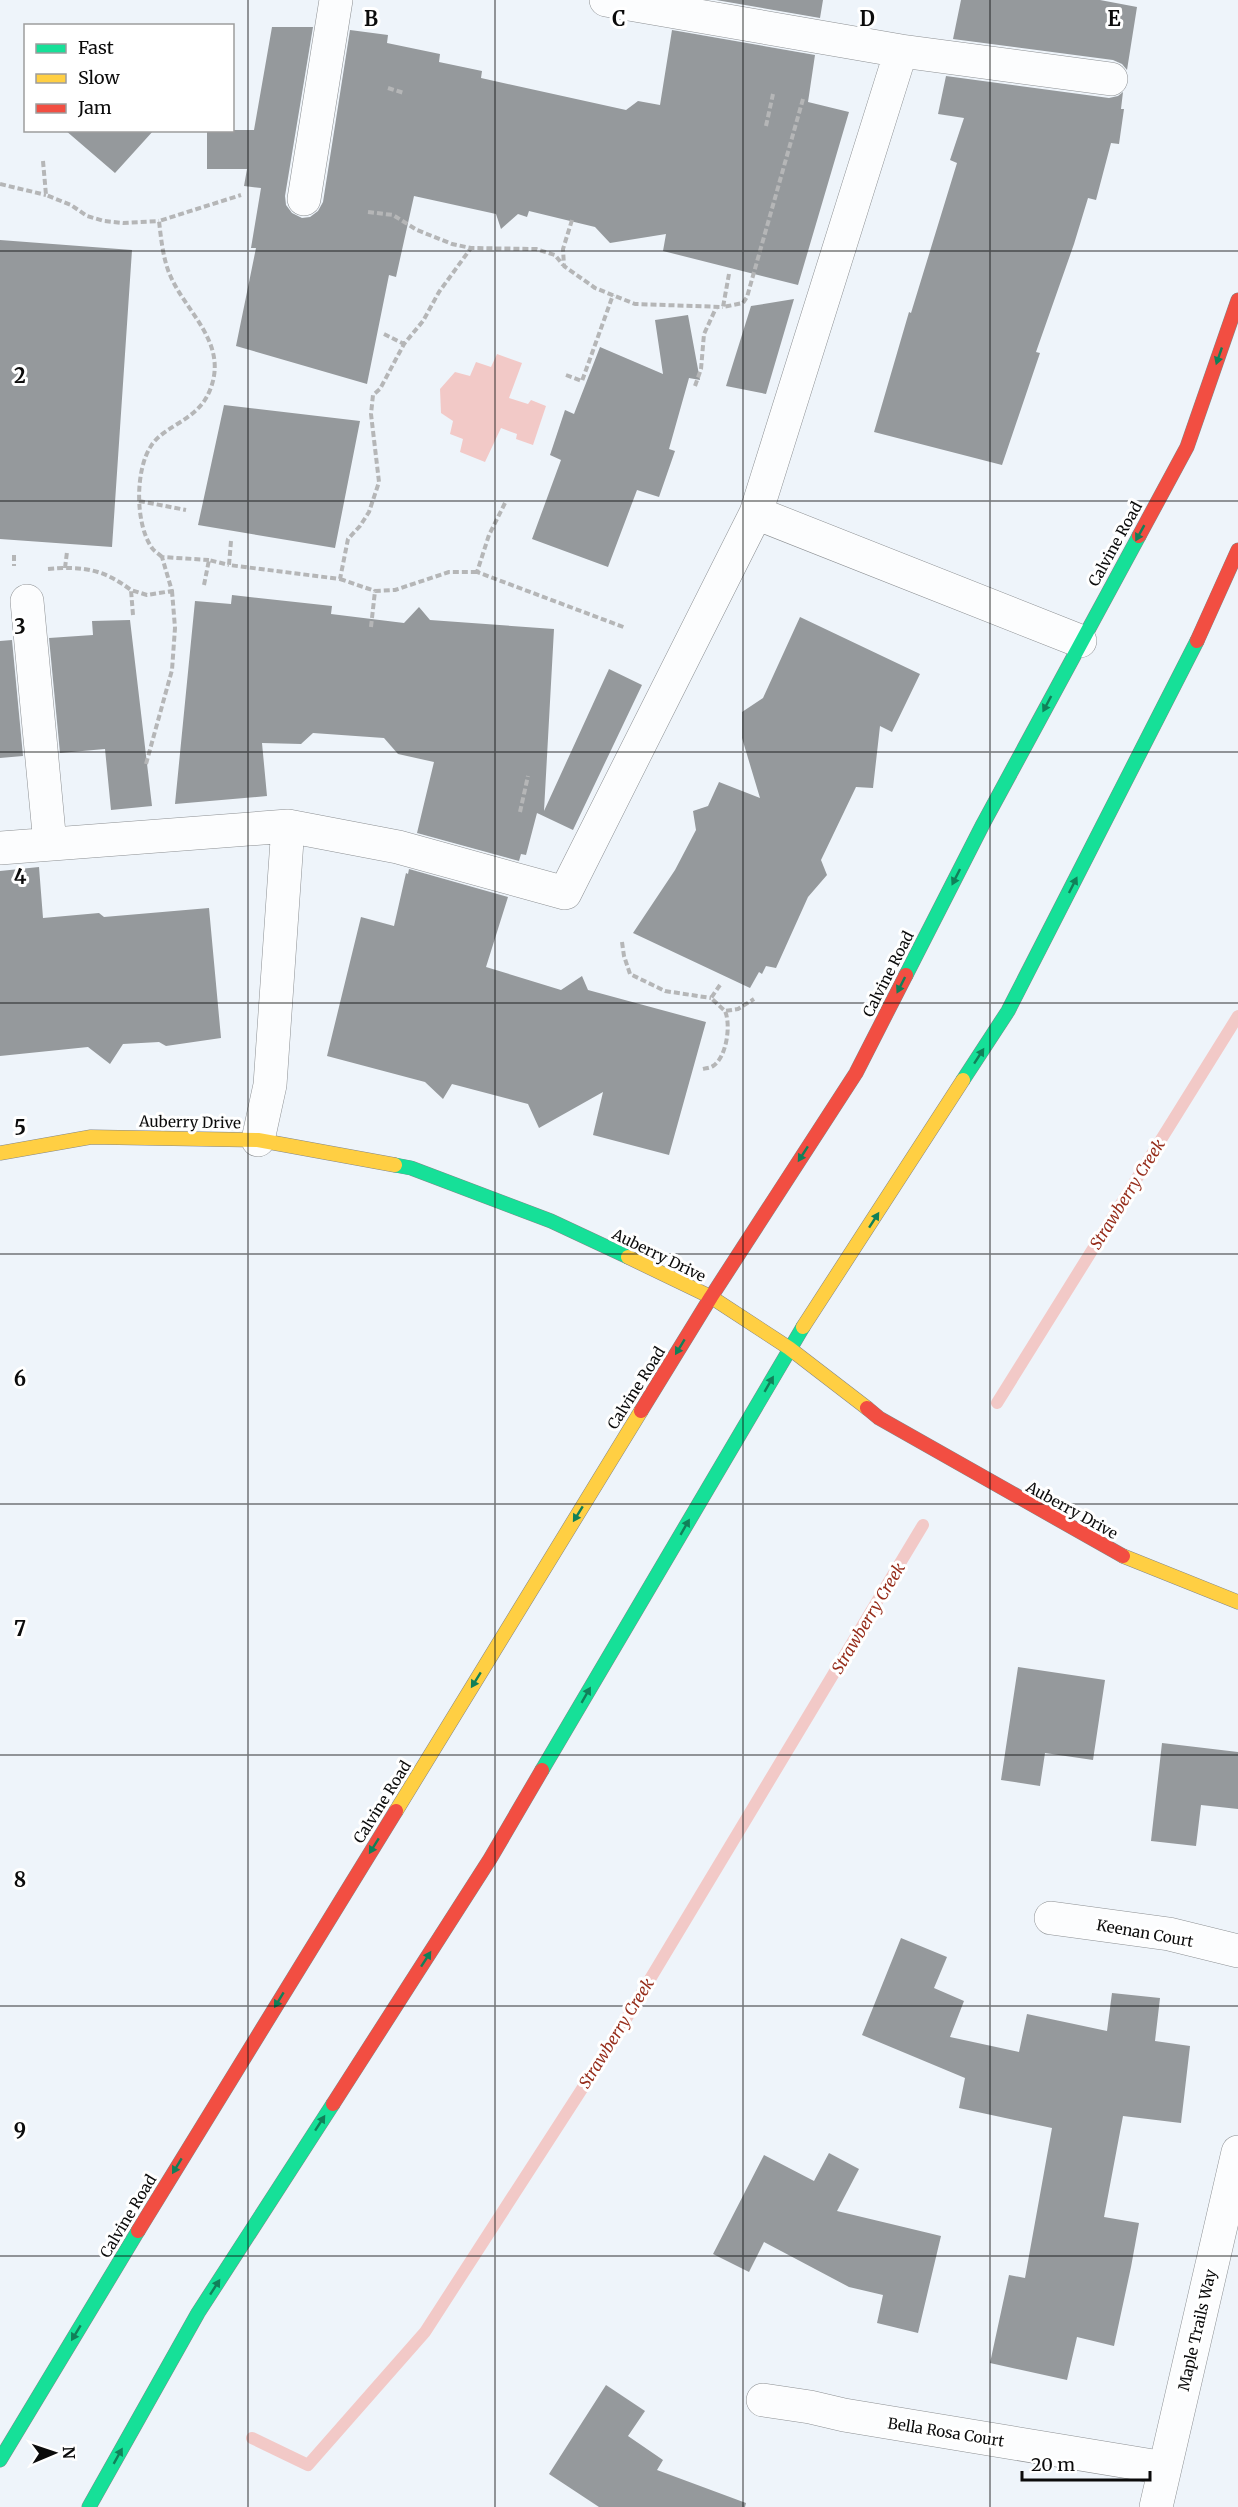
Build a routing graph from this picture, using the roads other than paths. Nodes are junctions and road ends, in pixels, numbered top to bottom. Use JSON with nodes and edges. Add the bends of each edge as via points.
{"nodes":[{"id":1,"x":336,"y":0,"type":"edge"},
{"id":2,"x":606,"y":0,"type":"edge"},
{"id":3,"x":901,"y":51,"type":"junction"},
{"id":4,"x":1111,"y":79,"type":"dead end"},
{"id":5,"x":304,"y":199,"type":"dead end"},
{"id":6,"x":1238,"y":300,"type":"edge"},
{"id":7,"x":756,"y":513,"type":"junction"},
{"id":8,"x":1238,"y":550,"type":"edge"},
{"id":9,"x":27,"y":601,"type":"dead end"},
{"id":10,"x":1080,"y":642,"type":"junction"},
{"id":11,"x":288,"y":826,"type":"junction"},
{"id":12,"x":50,"y":844,"type":"junction"},
{"id":13,"x":0,"y":848,"type":"edge"},
{"id":14,"x":258,"y":1140,"type":"junction"},
{"id":15,"x":0,"y":1153,"type":"edge"},
{"id":16,"x":711,"y":1298,"type":"junction"},
{"id":17,"x":789,"y":1348,"type":"junction"},
{"id":18,"x":1238,"y":1602,"type":"edge"},
{"id":19,"x":1051,"y":1918,"type":"dead end"},
{"id":20,"x":1238,"y":1951,"type":"edge"},
{"id":21,"x":1238,"y":2152,"type":"edge"},
{"id":22,"x":763,"y":2400,"type":"dead end"},
{"id":23,"x":0,"y":2460,"type":"edge"},
{"id":24,"x":1165,"y":2468,"type":"junction"},
{"id":25,"x":89,"y":2507,"type":"edge"},
{"id":26,"x":1156,"y":2507,"type":"edge"}],
"edges":[{"from":1,"to":5,"type":"street"},
{"from":2,"to":3,"type":"street"},
{"from":3,"to":4,"type":"street"},
{"from":3,"to":7,"type":"street"},
{"from":6,"to":10,"type":"main road","name":"Calvine Road","one_way":true,"via":[[1187,447]]},
{"from":7,"to":10,"type":"street"},
{"from":7,"to":11,"type":"street","via":[[565,893],[398,847]]},
{"from":17,"to":8,"type":"main road","one_way":true,"via":[[1008,1011],[1193,650]]},
{"from":9,"to":12,"type":"street"},
{"from":10,"to":16,"type":"main road","name":"Calvine Road","one_way":true,"via":[[856,1073]]},
{"from":11,"to":12,"type":"street"},
{"from":11,"to":14,"type":"street","via":[[270,1085]]},
{"from":12,"to":13,"type":"street"},
{"from":14,"to":15,"type":"main road","name":"Auberry Drive","via":[[91,1137]]},
{"from":14,"to":16,"type":"main road","name":"Auberry Drive","via":[[411,1168],[551,1221]]},
{"from":16,"to":17,"type":"main road","name":"Auberry Drive"},
{"from":16,"to":23,"type":"main road","name":"Calvine Road","one_way":true},
{"from":17,"to":18,"type":"main road","name":"Auberry Drive","via":[[879,1418],[1055,1520],[1112,1551]]},
{"from":25,"to":17,"type":"main road","one_way":true,"via":[[198,2313],[490,1859]]},
{"from":19,"to":20,"type":"street","name":"Keenan Court","via":[[1169,1934]]},
{"from":21,"to":24,"type":"street","name":"Maple Trails Way"},
{"from":22,"to":24,"type":"street","name":"Bella Rosa Court"},
{"from":24,"to":26,"type":"street","name":"Maple Trails Way"}]}
